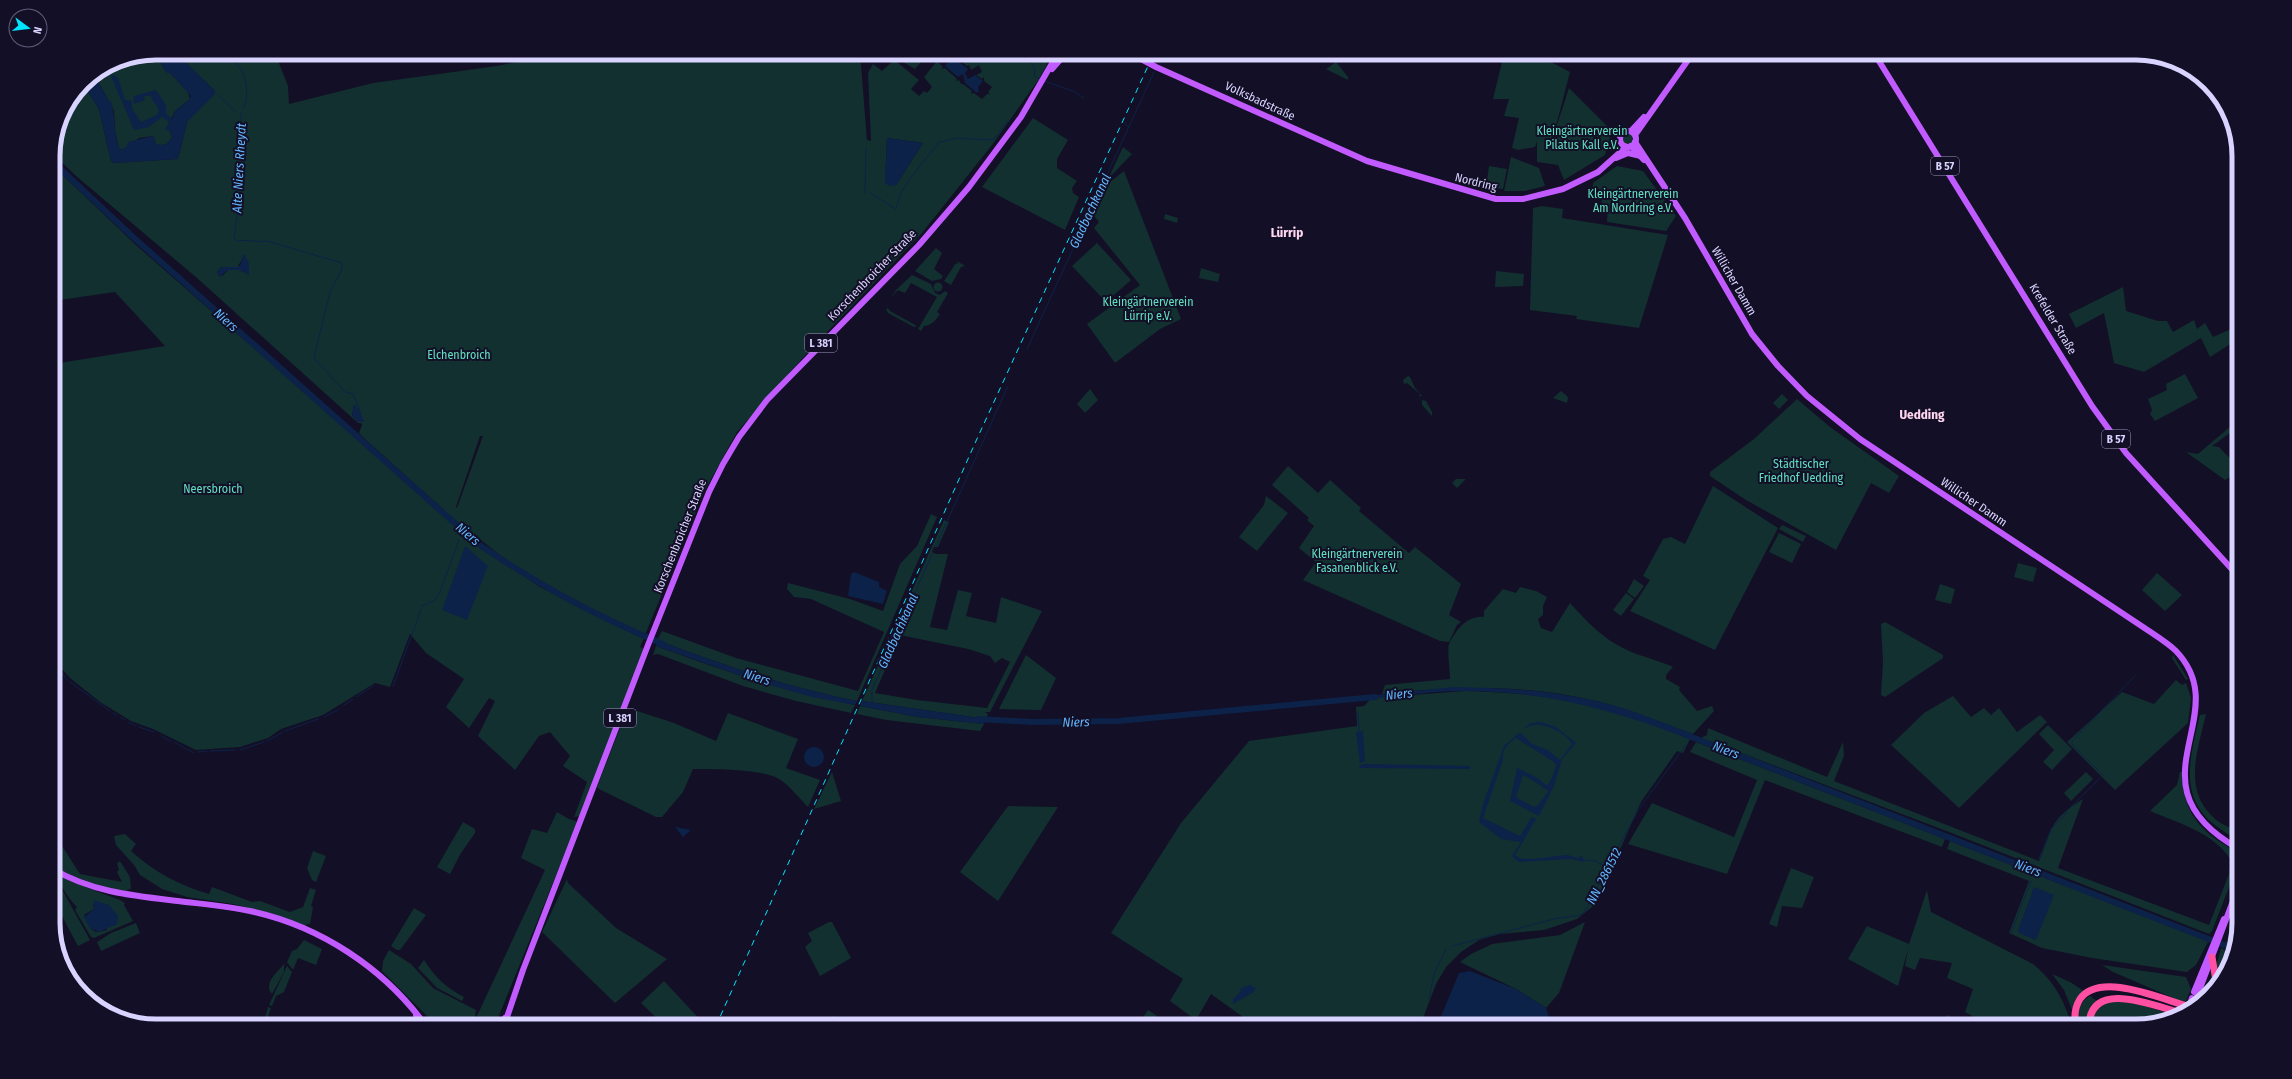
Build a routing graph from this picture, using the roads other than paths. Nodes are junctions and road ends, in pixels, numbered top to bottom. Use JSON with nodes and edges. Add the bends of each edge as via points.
{"nodes":[{"id":1,"x":1054,"y":60,"type":"edge"},
{"id":2,"x":1060,"y":60,"type":"edge"},
{"id":3,"x":1142,"y":60,"type":"edge"},
{"id":4,"x":1688,"y":60,"type":"edge"},
{"id":5,"x":1878,"y":60,"type":"edge"},
{"id":6,"x":1043,"y":81,"type":"junction"},
{"id":7,"x":1633,"y":133,"type":"junction"},
{"id":8,"x":1628,"y":145,"type":"junction"},
{"id":9,"x":1642,"y":156,"type":"junction"},
{"id":10,"x":1608,"y":164,"type":"junction"},
{"id":11,"x":1382,"y":166,"type":"joint"},
{"id":12,"x":1657,"y":175,"type":"junction"},
{"id":13,"x":1588,"y":177,"type":"junction"},
{"id":14,"x":2232,"y":569,"type":"edge"},
{"id":15,"x":2232,"y":843,"type":"edge"},
{"id":16,"x":60,"y":873,"type":"edge"},
{"id":17,"x":2232,"y":902,"type":"edge"},
{"id":18,"x":2212,"y":953,"type":"junction"},
{"id":19,"x":2215,"y":977,"type":"edge"},
{"id":20,"x":2194,"y":998,"type":"edge"},
{"id":21,"x":2184,"y":1006,"type":"edge"},
{"id":22,"x":415,"y":1011,"type":"junction"},
{"id":23,"x":2176,"y":1011,"type":"edge"},
{"id":24,"x":508,"y":1013,"type":"junction"},
{"id":25,"x":417,"y":1019,"type":"edge"},
{"id":26,"x":421,"y":1019,"type":"edge"},
{"id":27,"x":504,"y":1019,"type":"edge"},
{"id":28,"x":506,"y":1019,"type":"edge"},
{"id":29,"x":2075,"y":1019,"type":"edge"},
{"id":30,"x":2090,"y":1019,"type":"edge"}],
"edges":[{"from":1,"to":6,"type":"main road","name":"Korschenbroicher Straße","number":"L 381"},
{"from":2,"to":6,"type":"main road","name":"Korschenbroicher Straße","number":"L 381"},
{"from":3,"to":11,"type":"main road","name":"Volksbadstraße","via":[[1291,128]]},
{"from":4,"to":7,"type":"main road"},
{"from":5,"to":14,"type":"main road","name":"Krefelder Straße","number":"B 57","via":[[2096,410],[2126,453]]},
{"from":6,"to":24,"type":"main road","name":"Korschenbroicher Straße","number":"L 381","via":[[999,148],[969,187],[919,244],[767,400],[739,437],[709,492]]},
{"from":7,"to":8,"type":"main road"},
{"from":7,"to":8,"type":"main road","via":[[1625,131],[1621,134]]},
{"from":8,"to":9,"type":"main road","name":"Willicher Damm"},
{"from":8,"to":10,"type":"main road","name":"Nordring"},
{"from":8,"to":12,"type":"main road","name":"Willicher Damm"},
{"from":8,"to":13,"type":"main road","name":"Nordring"},
{"from":9,"to":10,"type":"main road","via":[[1625,154]]},
{"from":9,"to":12,"type":"main road","name":"Willicher Damm"},
{"from":10,"to":13,"type":"main road","name":"Nordring"},
{"from":11,"to":13,"type":"main road","name":"Nordring","via":[[1496,200],[1545,195]]},
{"from":12,"to":15,"type":"main road","name":"Willicher Damm","via":[[1710,259],[1752,334],[1807,396],[1860,439],[2176,651],[2190,674],[2196,699],[2195,718],[2184,766],[2188,797],[2200,820],[2213,833]]},
{"from":16,"to":22,"type":"main road","via":[[78,882],[108,891],[250,911],[298,926],[364,963]]},
{"from":17,"to":18,"type":"main road"},
{"from":18,"to":19,"type":"highway"},
{"from":18,"to":20,"type":"main road"},
{"from":21,"to":29,"type":"highway","via":[[2123,987],[2103,986],[2084,995],[2078,1003]]},
{"from":22,"to":25,"type":"main road"},
{"from":22,"to":26,"type":"main road"},
{"from":23,"to":30,"type":"highway","via":[[2134,999],[2118,998],[2104,1001],[2091,1013]]},
{"from":24,"to":27,"type":"main road"},
{"from":24,"to":28,"type":"main road","number":"L 381"}]}
